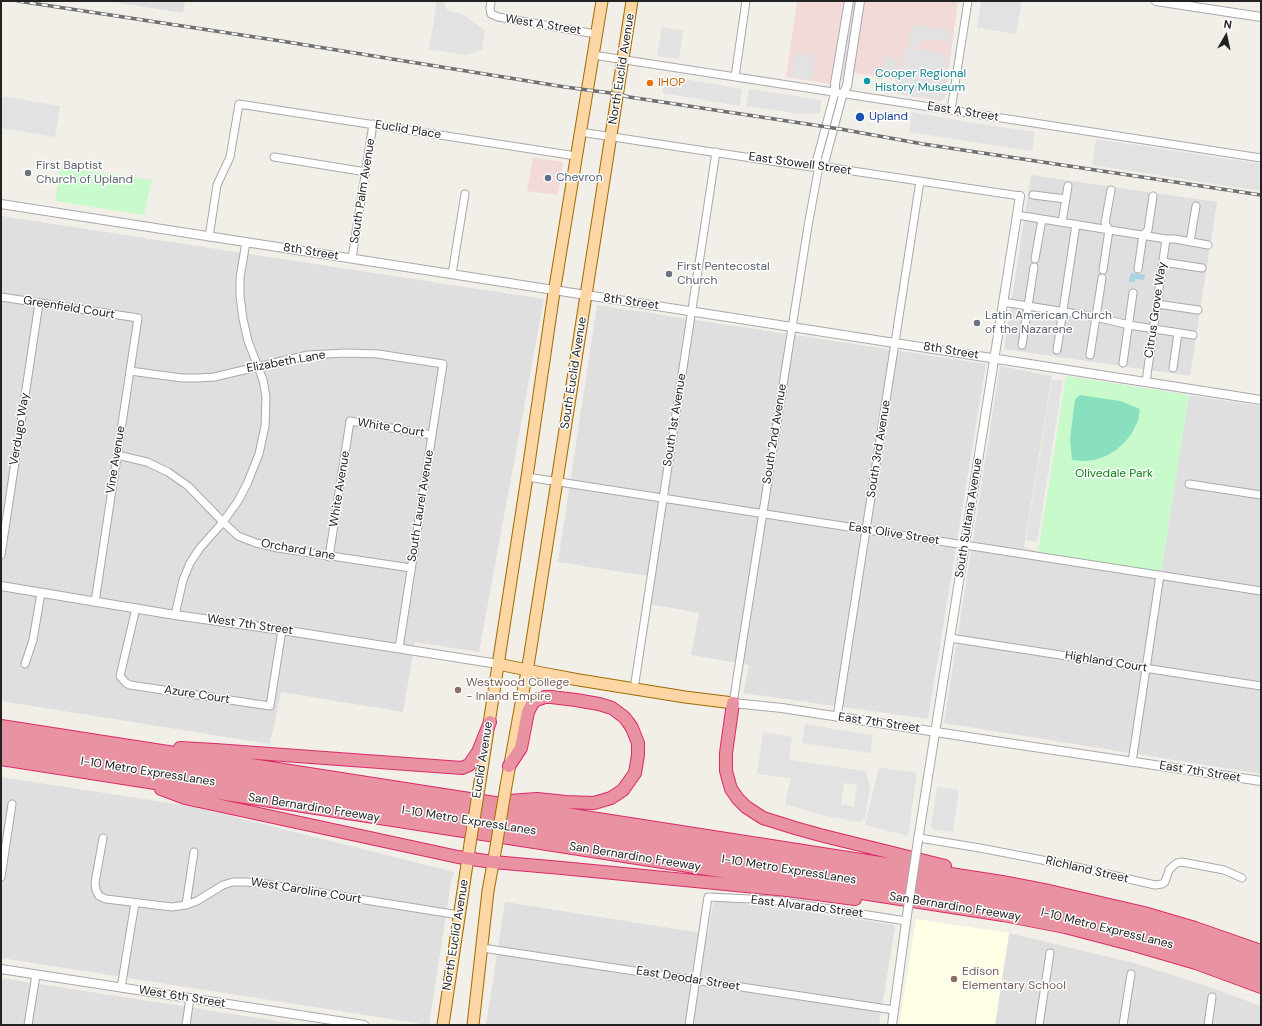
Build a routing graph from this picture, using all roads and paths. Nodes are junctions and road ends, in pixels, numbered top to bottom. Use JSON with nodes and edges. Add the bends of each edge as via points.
{"nodes":[{"id":1,"x":491,"y":1,"type":"edge"},
{"id":2,"x":602,"y":1,"type":"edge"},
{"id":3,"x":632,"y":1,"type":"edge"},
{"id":4,"x":746,"y":1,"type":"edge"},
{"id":5,"x":849,"y":1,"type":"edge"},
{"id":6,"x":860,"y":1,"type":"edge"},
{"id":7,"x":968,"y":1,"type":"edge"},
{"id":8,"x":1156,"y":1,"type":"edge"},
{"id":9,"x":1189,"y":3,"type":"edge"},
{"id":10,"x":1261,"y":17,"type":"edge"},
{"id":11,"x":596,"y":34,"type":"junction"},
{"id":12,"x":593,"y":55,"type":"junction"},
{"id":13,"x":624,"y":60,"type":"junction"},
{"id":14,"x":735,"y":77,"type":"junction"},
{"id":15,"x":839,"y":93,"type":"junction"},
{"id":16,"x":951,"y":110,"type":"junction"},
{"id":17,"x":373,"y":124,"type":"junction"},
{"id":18,"x":580,"y":132,"type":"junction"},
{"id":19,"x":612,"y":136,"type":"junction"},
{"id":20,"x":716,"y":152,"type":"junction"},
{"id":21,"x":576,"y":156,"type":"junction"},
{"id":22,"x":274,"y":157,"type":"dead end"},
{"id":23,"x":1261,"y":158,"type":"edge"},
{"id":24,"x":819,"y":166,"type":"junction"},
{"id":25,"x":366,"y":172,"type":"junction"},
{"id":26,"x":920,"y":181,"type":"junction"},
{"id":27,"x":1068,"y":186,"type":"dead end"},
{"id":28,"x":1111,"y":190,"type":"dead end"},
{"id":29,"x":465,"y":194,"type":"dead end"},
{"id":30,"x":1033,"y":195,"type":"dead end"},
{"id":31,"x":1020,"y":196,"type":"joint"},
{"id":32,"x":1153,"y":196,"type":"dead end"},
{"id":33,"x":1066,"y":199,"type":"junction"},
{"id":34,"x":1,"y":204,"type":"edge"},
{"id":35,"x":1196,"y":206,"type":"dead end"},
{"id":36,"x":1017,"y":215,"type":"junction"},
{"id":37,"x":1042,"y":219,"type":"junction"},
{"id":38,"x":1062,"y":222,"type":"junction"},
{"id":39,"x":1076,"y":224,"type":"junction"},
{"id":40,"x":1109,"y":230,"type":"junction"},
{"id":41,"x":1143,"y":235,"type":"junction"},
{"id":42,"x":209,"y":236,"type":"junction"},
{"id":43,"x":1166,"y":239,"type":"junction"},
{"id":44,"x":246,"y":242,"type":"junction"},
{"id":45,"x":1190,"y":242,"type":"junction"},
{"id":46,"x":1208,"y":245,"type":"dead end"},
{"id":47,"x":352,"y":258,"type":"junction"},
{"id":48,"x":1163,"y":262,"type":"junction"},
{"id":49,"x":1202,"y":268,"type":"dead end"},
{"id":50,"x":1138,"y":269,"type":"dead end"},
{"id":51,"x":1103,"y":270,"type":"dead end"},
{"id":52,"x":452,"y":274,"type":"junction"},
{"id":53,"x":1102,"y":278,"type":"dead end"},
{"id":54,"x":555,"y":290,"type":"junction"},
{"id":55,"x":1133,"y":293,"type":"dead end"},
{"id":56,"x":587,"y":295,"type":"junction"},
{"id":57,"x":1,"y":297,"type":"edge"},
{"id":58,"x":1003,"y":302,"type":"junction"},
{"id":59,"x":39,"y":303,"type":"junction"},
{"id":60,"x":1157,"y":304,"type":"junction"},
{"id":61,"x":1028,"y":306,"type":"junction"},
{"id":62,"x":1198,"y":310,"type":"dead end"},
{"id":63,"x":692,"y":311,"type":"junction"},
{"id":64,"x":1062,"y":312,"type":"junction"},
{"id":65,"x":1096,"y":316,"type":"junction"},
{"id":66,"x":138,"y":318,"type":"joint"},
{"id":67,"x":1129,"y":325,"type":"junction"},
{"id":68,"x":792,"y":327,"type":"junction"},
{"id":69,"x":1154,"y":329,"type":"junction"},
{"id":70,"x":1178,"y":333,"type":"junction"},
{"id":71,"x":1193,"y":335,"type":"dead end"},
{"id":72,"x":895,"y":342,"type":"junction"},
{"id":73,"x":1022,"y":345,"type":"dead end"},
{"id":74,"x":1057,"y":350,"type":"dead end"},
{"id":75,"x":1090,"y":355,"type":"dead end"},
{"id":76,"x":994,"y":357,"type":"junction"},
{"id":77,"x":1123,"y":363,"type":"dead end"},
{"id":78,"x":443,"y":364,"type":"joint"},
{"id":79,"x":258,"y":366,"type":"junction"},
{"id":80,"x":1173,"y":368,"type":"dead end"},
{"id":81,"x":130,"y":371,"type":"junction"},
{"id":82,"x":1146,"y":382,"type":"junction"},
{"id":83,"x":1261,"y":400,"type":"edge"},
{"id":84,"x":350,"y":421,"type":"joint"},
{"id":85,"x":432,"y":435,"type":"junction"},
{"id":86,"x":117,"y":455,"type":"junction"},
{"id":87,"x":527,"y":477,"type":"junction"},
{"id":88,"x":556,"y":482,"type":"junction"},
{"id":89,"x":1189,"y":484,"type":"dead end"},
{"id":90,"x":1261,"y":495,"type":"edge"},
{"id":91,"x":663,"y":498,"type":"junction"},
{"id":92,"x":763,"y":514,"type":"junction"},
{"id":93,"x":223,"y":522,"type":"junction"},
{"id":94,"x":866,"y":530,"type":"junction"},
{"id":95,"x":965,"y":545,"type":"junction"},
{"id":96,"x":1,"y":555,"type":"edge"},
{"id":97,"x":329,"y":557,"type":"junction"},
{"id":98,"x":412,"y":568,"type":"junction"},
{"id":99,"x":1160,"y":575,"type":"junction"},
{"id":100,"x":1,"y":586,"type":"edge"},
{"id":101,"x":1261,"y":591,"type":"edge"},
{"id":102,"x":41,"y":593,"type":"junction"},
{"id":103,"x":95,"y":602,"type":"junction"},
{"id":104,"x":136,"y":608,"type":"junction"},
{"id":105,"x":175,"y":615,"type":"junction"},
{"id":106,"x":282,"y":630,"type":"junction"},
{"id":107,"x":950,"y":638,"type":"junction"},
{"id":108,"x":399,"y":648,"type":"junction"},
{"id":109,"x":25,"y":664,"type":"dead end"},
{"id":110,"x":498,"y":664,"type":"junction"},
{"id":111,"x":1146,"y":668,"type":"junction"},
{"id":112,"x":527,"y":670,"type":"junction"},
{"id":113,"x":1261,"y":686,"type":"edge"},
{"id":114,"x":634,"y":688,"type":"junction"},
{"id":115,"x":733,"y":703,"type":"junction"},
{"id":116,"x":838,"y":717,"type":"junction"},
{"id":117,"x":490,"y":722,"type":"junction"},
{"id":118,"x":1,"y":726,"type":"edge"},
{"id":119,"x":935,"y":732,"type":"junction"},
{"id":120,"x":1,"y":737,"type":"edge"},
{"id":121,"x":119,"y":745,"type":"junction"},
{"id":122,"x":1,"y":749,"type":"edge"},
{"id":123,"x":1,"y":759,"type":"edge"},
{"id":124,"x":1132,"y":762,"type":"junction"},
{"id":125,"x":509,"y":766,"type":"junction"},
{"id":126,"x":140,"y":781,"type":"junction"},
{"id":127,"x":1261,"y":781,"type":"edge"},
{"id":128,"x":485,"y":802,"type":"junction"},
{"id":129,"x":12,"y":804,"type":"dead end"},
{"id":130,"x":103,"y":838,"type":"dead end"},
{"id":131,"x":918,"y":839,"type":"junction"},
{"id":132,"x":470,"y":844,"type":"joint"},
{"id":133,"x":194,"y":852,"type":"dead end"},
{"id":134,"x":468,"y":859,"type":"junction"},
{"id":135,"x":493,"y":862,"type":"junction"},
{"id":136,"x":1,"y":877,"type":"edge"},
{"id":137,"x":1242,"y":878,"type":"dead end"},
{"id":138,"x":1002,"y":882,"type":"junction"},
{"id":139,"x":899,"y":898,"type":"junction"},
{"id":140,"x":135,"y":903,"type":"junction"},
{"id":141,"x":186,"y":905,"type":"junction"},
{"id":142,"x":459,"y":915,"type":"junction"},
{"id":143,"x":906,"y":918,"type":"junction"},
{"id":144,"x":482,"y":948,"type":"junction"},
{"id":145,"x":1261,"y":951,"type":"edge"},
{"id":146,"x":1050,"y":953,"type":"dead end"},
{"id":147,"x":1261,"y":964,"type":"edge"},
{"id":148,"x":1,"y":969,"type":"edge"},
{"id":149,"x":36,"y":974,"type":"junction"},
{"id":150,"x":1131,"y":974,"type":"dead end"},
{"id":151,"x":1261,"y":976,"type":"edge"},
{"id":152,"x":696,"y":981,"type":"junction"},
{"id":153,"x":1261,"y":987,"type":"edge"},
{"id":154,"x":121,"y":988,"type":"junction"},
{"id":155,"x":1212,"y":997,"type":"dead end"},
{"id":156,"x":190,"y":998,"type":"junction"},
{"id":157,"x":894,"y":1010,"type":"junction"},
{"id":158,"x":347,"y":1024,"type":"edge"},
{"id":159,"x":28,"y":1025,"type":"edge"},
{"id":160,"x":186,"y":1025,"type":"edge"},
{"id":161,"x":364,"y":1025,"type":"edge"},
{"id":162,"x":443,"y":1025,"type":"edge"},
{"id":163,"x":473,"y":1025,"type":"edge"},
{"id":164,"x":689,"y":1025,"type":"edge"},
{"id":165,"x":892,"y":1025,"type":"edge"},
{"id":166,"x":1039,"y":1025,"type":"edge"},
{"id":167,"x":1123,"y":1025,"type":"edge"},
{"id":168,"x":1208,"y":1025,"type":"edge"}],
"edges":[{"from":1,"to":11,"type":"street","name":"West A Street","via":[[491,14],[498,17]]},
{"from":2,"to":11,"type":"main road"},
{"from":3,"to":13,"type":"main road","name":"North Euclid Avenue"},
{"from":4,"to":14,"type":"street"},
{"from":5,"to":15,"type":"street","via":[[835,84]]},
{"from":6,"to":15,"type":"street","via":[[847,86]]},
{"from":7,"to":16,"type":"street"},
{"from":8,"to":9,"type":"street"},
{"from":9,"to":10,"type":"street"},
{"from":11,"to":12,"type":"main road"},
{"from":12,"to":13,"type":"street","name":"East A Street"},
{"from":12,"to":18,"type":"main road"},
{"from":13,"to":14,"type":"street","name":"East A Street"},
{"from":13,"to":19,"type":"main road","name":"North Euclid Avenue"},
{"from":14,"to":15,"type":"street","name":"East A Street"},
{"from":15,"to":16,"type":"street","name":"East A Street"},
{"from":15,"to":24,"type":"street","name":"South 2nd Avenue","via":[[817,159]]},
{"from":16,"to":23,"type":"street","name":"East A Street"},
{"from":17,"to":21,"type":"street","name":"Euclid Place"},
{"from":17,"to":25,"type":"street","name":"South Palm Avenue"},
{"from":17,"to":42,"type":"street","name":"Euclid Place","via":[[239,104],[230,157],[217,185]]},
{"from":18,"to":19,"type":"street","name":"East Stowell Street"},
{"from":18,"to":21,"type":"main road"},
{"from":19,"to":20,"type":"street","name":"East Stowell Street"},
{"from":19,"to":56,"type":"main road","name":"South Euclid Avenue"},
{"from":20,"to":24,"type":"street","name":"East Stowell Street","via":[[811,167]]},
{"from":20,"to":63,"type":"street","name":"South 1st Avenue"},
{"from":21,"to":54,"type":"main road"},
{"from":22,"to":25,"type":"street"},
{"from":24,"to":26,"type":"street","name":"East Stowell Street"},
{"from":24,"to":68,"type":"street","name":"South 2nd Avenue"},
{"from":25,"to":47,"type":"street","name":"South Palm Avenue"},
{"from":26,"to":31,"type":"street","name":"East Stowell Street"},
{"from":26,"to":72,"type":"street","name":"South 3rd Avenue"},
{"from":27,"to":33,"type":"street"},
{"from":28,"to":40,"type":"street","via":[[1105,223]]},
{"from":29,"to":52,"type":"street"},
{"from":30,"to":33,"type":"street"},
{"from":31,"to":36,"type":"street","name":"South Sultana Avenue"},
{"from":32,"to":41,"type":"street","via":[[1148,230]]},
{"from":33,"to":38,"type":"street"},
{"from":34,"to":42,"type":"street","name":"8th Street"},
{"from":35,"to":45,"type":"street"},
{"from":36,"to":37,"type":"street"},
{"from":36,"to":58,"type":"street","name":"South Sultana Avenue"},
{"from":37,"to":38,"type":"street"},
{"from":37,"to":61,"type":"street"},
{"from":38,"to":39,"type":"street"},
{"from":39,"to":40,"type":"street"},
{"from":39,"to":64,"type":"street"},
{"from":40,"to":41,"type":"street"},
{"from":40,"to":51,"type":"street"},
{"from":41,"to":43,"type":"street"},
{"from":41,"to":50,"type":"street"},
{"from":42,"to":44,"type":"street","name":"8th Street"},
{"from":43,"to":45,"type":"street"},
{"from":43,"to":48,"type":"street","name":"Citrus Grove Way"},
{"from":44,"to":47,"type":"street","name":"8th Street"},
{"from":44,"to":79,"type":"street","via":[[240,296],[248,341]]},
{"from":45,"to":46,"type":"street"},
{"from":47,"to":52,"type":"street","name":"8th Street"},
{"from":48,"to":49,"type":"street"},
{"from":48,"to":60,"type":"street","name":"Citrus Grove Way"},
{"from":52,"to":54,"type":"street","name":"8th Street"},
{"from":53,"to":65,"type":"street"},
{"from":54,"to":56,"type":"street","name":"8th Street"},
{"from":54,"to":87,"type":"main road"},
{"from":55,"to":67,"type":"street"},
{"from":56,"to":63,"type":"street","name":"8th Street"},
{"from":56,"to":88,"type":"main road","name":"South Euclid Avenue"},
{"from":57,"to":59,"type":"street","name":"Greenfield Court"},
{"from":58,"to":61,"type":"street"},
{"from":58,"to":76,"type":"street","name":"South Sultana Avenue"},
{"from":59,"to":66,"type":"street","name":"Greenfield Court"},
{"from":59,"to":96,"type":"street","name":"Verdugo Way"},
{"from":60,"to":62,"type":"street"},
{"from":60,"to":69,"type":"street","name":"Citrus Grove Way"},
{"from":61,"to":64,"type":"street"},
{"from":61,"to":73,"type":"street"},
{"from":63,"to":68,"type":"street","name":"8th Street"},
{"from":63,"to":91,"type":"street","name":"South 1st Avenue"},
{"from":64,"to":65,"type":"street"},
{"from":64,"to":74,"type":"street"},
{"from":65,"to":67,"type":"street"},
{"from":65,"to":75,"type":"street"},
{"from":66,"to":81,"type":"street","name":"Vine Avenue"},
{"from":67,"to":69,"type":"street"},
{"from":67,"to":77,"type":"street"},
{"from":68,"to":72,"type":"street","name":"8th Street"},
{"from":68,"to":92,"type":"street","name":"South 2nd Avenue"},
{"from":69,"to":70,"type":"street"},
{"from":69,"to":82,"type":"street","name":"Citrus Grove Way"},
{"from":70,"to":71,"type":"street"},
{"from":70,"to":80,"type":"street"},
{"from":72,"to":76,"type":"street","name":"8th Street"},
{"from":72,"to":94,"type":"street","name":"South 3rd Avenue"},
{"from":76,"to":82,"type":"street","name":"8th Street"},
{"from":76,"to":95,"type":"street","name":"South Sultana Avenue"},
{"from":78,"to":79,"type":"street","name":"Elizabeth Lane","via":[[346,352],[308,355]]},
{"from":78,"to":85,"type":"street","name":"South Laurel Avenue"},
{"from":79,"to":81,"type":"street","name":"Elizabeth Lane","via":[[214,377],[198,378]]},
{"from":79,"to":93,"type":"street","via":[[266,397],[261,447],[247,484]]},
{"from":81,"to":86,"type":"street","name":"Vine Avenue"},
{"from":82,"to":83,"type":"street","name":"8th Street"},
{"from":84,"to":85,"type":"street","name":"White Court"},
{"from":84,"to":97,"type":"street","name":"White Avenue"},
{"from":85,"to":98,"type":"street","name":"South Laurel Avenue"},
{"from":86,"to":93,"type":"street","name":"Orchard Lane","via":[[147,462],[168,472],[188,486]]},
{"from":86,"to":103,"type":"street","name":"Vine Avenue"},
{"from":87,"to":88,"type":"street","name":"East Olive Street"},
{"from":87,"to":110,"type":"main road","name":"Euclid Avenue"},
{"from":88,"to":91,"type":"street","name":"East Olive Street"},
{"from":88,"to":112,"type":"main road","name":"South Euclid Avenue"},
{"from":89,"to":90,"type":"street"},
{"from":91,"to":92,"type":"street","name":"East Olive Street"},
{"from":91,"to":114,"type":"street","name":"South 1st Avenue"},
{"from":92,"to":94,"type":"street","name":"East Olive Street"},
{"from":92,"to":115,"type":"street","name":"South 2nd Avenue"},
{"from":93,"to":97,"type":"street","name":"Orchard Lane","via":[[238,536],[256,543]]},
{"from":93,"to":105,"type":"street","via":[[190,563],[183,580]]},
{"from":94,"to":95,"type":"street","name":"East Olive Street"},
{"from":94,"to":116,"type":"street","name":"South 3rd Avenue"},
{"from":95,"to":99,"type":"street","name":"East Olive Street"},
{"from":95,"to":107,"type":"street","name":"South Sultana Avenue"},
{"from":97,"to":98,"type":"street","name":"Orchard Lane"},
{"from":98,"to":108,"type":"street","name":"South Laurel Avenue"},
{"from":99,"to":101,"type":"street","name":"East Olive Street"},
{"from":99,"to":111,"type":"street"},
{"from":100,"to":102,"type":"street","name":"West 7th Street"},
{"from":102,"to":103,"type":"street","name":"West 7th Street"},
{"from":102,"to":109,"type":"street","via":[[33,640]]},
{"from":103,"to":104,"type":"street","name":"West 7th Street"},
{"from":104,"to":105,"type":"street","name":"West 7th Street"},
{"from":104,"to":106,"type":"street","name":"Azure Court","via":[[120,676],[130,685],[270,706]]},
{"from":105,"to":106,"type":"street","name":"West 7th Street"},
{"from":106,"to":108,"type":"street","name":"West 7th Street"},
{"from":107,"to":111,"type":"street","name":"Highland Court"},
{"from":107,"to":119,"type":"street","name":"South Sultana Avenue"},
{"from":108,"to":110,"type":"street","name":"West 7th Street"},
{"from":110,"to":112,"type":"main road","name":"East 7th Street"},
{"from":110,"to":117,"type":"main road","name":"Euclid Avenue"},
{"from":111,"to":113,"type":"street","name":"Highland Court"},
{"from":111,"to":124,"type":"street"},
{"from":112,"to":114,"type":"main road","name":"East 7th Street"},
{"from":112,"to":125,"type":"main road"},
{"from":114,"to":115,"type":"main road","name":"East 7th Street"},
{"from":115,"to":116,"type":"street","name":"East 7th Street"},
{"from":115,"to":138,"type":"highway","via":[[726,771],[735,794],[751,812],[820,835]]},
{"from":116,"to":119,"type":"street","name":"East 7th Street"},
{"from":117,"to":121,"type":"highway","via":[[478,752],[469,765],[462,768]]},
{"from":117,"to":132,"type":"main road","name":"Euclid Avenue","bridge":true},
{"from":118,"to":121,"type":"highway"},
{"from":119,"to":124,"type":"street","name":"East 7th Street"},
{"from":119,"to":131,"type":"street","name":"South Sultana Avenue"},
{"from":120,"to":147,"type":"highway","name":"I-10 Metro ExpressLanes","via":[[998,892],[1140,924],[1210,945]]},
{"from":121,"to":128,"type":"highway"},
{"from":122,"to":151,"type":"highway","name":"I-10 Metro ExpressLanes","via":[[1025,908],[1134,934]]},
{"from":123,"to":126,"type":"highway","name":"San Bernardino Freeway"},
{"from":124,"to":127,"type":"street","name":"East 7th Street"},
{"from":125,"to":128,"type":"highway","via":[[521,748],[532,704],[545,697],[582,701],[612,708],[628,722],[638,743],[635,773],[623,790],[611,798],[594,803],[537,799]]},
{"from":125,"to":135,"type":"main road","name":"North Euclid Avenue","bridge":true},
{"from":126,"to":134,"type":"highway","via":[[185,798]]},
{"from":126,"to":139,"type":"highway","name":"San Bernardino Freeway"},
{"from":128,"to":138,"type":"highway"},
{"from":129,"to":136,"type":"street"},
{"from":130,"to":140,"type":"street","name":"West Caroline Court","via":[[96,890],[99,896],[106,900]]},
{"from":131,"to":137,"type":"street","name":"Richland Street","via":[[978,847],[1155,886],[1165,882],[1169,870],[1182,862],[1224,870]]},
{"from":131,"to":143,"type":"street","name":"South Sultana Avenue","bridge":true},
{"from":132,"to":134,"type":"main road","name":"North Euclid Avenue"},
{"from":133,"to":141,"type":"street"},
{"from":134,"to":135,"type":"highway"},
{"from":134,"to":142,"type":"main road","name":"North Euclid Avenue"},
{"from":135,"to":139,"type":"highway","via":[[859,899]]},
{"from":135,"to":144,"type":"main road","name":"North Euclid Avenue"},
{"from":138,"to":145,"type":"highway","via":[[1144,913]]},
{"from":139,"to":153,"type":"highway","name":"San Bernardino Freeway","via":[[1080,931],[1196,963]]},
{"from":140,"to":141,"type":"street","name":"West Caroline Court","via":[[172,907]]},
{"from":140,"to":154,"type":"street"},
{"from":141,"to":142,"type":"street","name":"West Caroline Court","via":[[223,885],[244,882]]},
{"from":142,"to":162,"type":"main road","name":"North Euclid Avenue"},
{"from":143,"to":152,"type":"street","name":"East Alvarado Street","via":[[772,900],[708,897]]},
{"from":143,"to":157,"type":"street","name":"South Sultana Avenue"},
{"from":144,"to":152,"type":"street","name":"East Deodar Street"},
{"from":144,"to":163,"type":"main road","name":"North Euclid Avenue"},
{"from":146,"to":166,"type":"street"},
{"from":148,"to":149,"type":"street","name":"West 6th Street"},
{"from":149,"to":154,"type":"street","name":"West 6th Street"},
{"from":149,"to":159,"type":"street"},
{"from":150,"to":167,"type":"street"},
{"from":152,"to":157,"type":"street","name":"East Deodar Street"},
{"from":152,"to":164,"type":"street"},
{"from":154,"to":156,"type":"street","name":"West 6th Street"},
{"from":155,"to":168,"type":"street"},
{"from":156,"to":158,"type":"street","name":"West 6th Street"},
{"from":156,"to":160,"type":"street"},
{"from":157,"to":165,"type":"street","name":"South Sultana Avenue"},
{"from":158,"to":161,"type":"street","name":"West 6th Street"}]}
